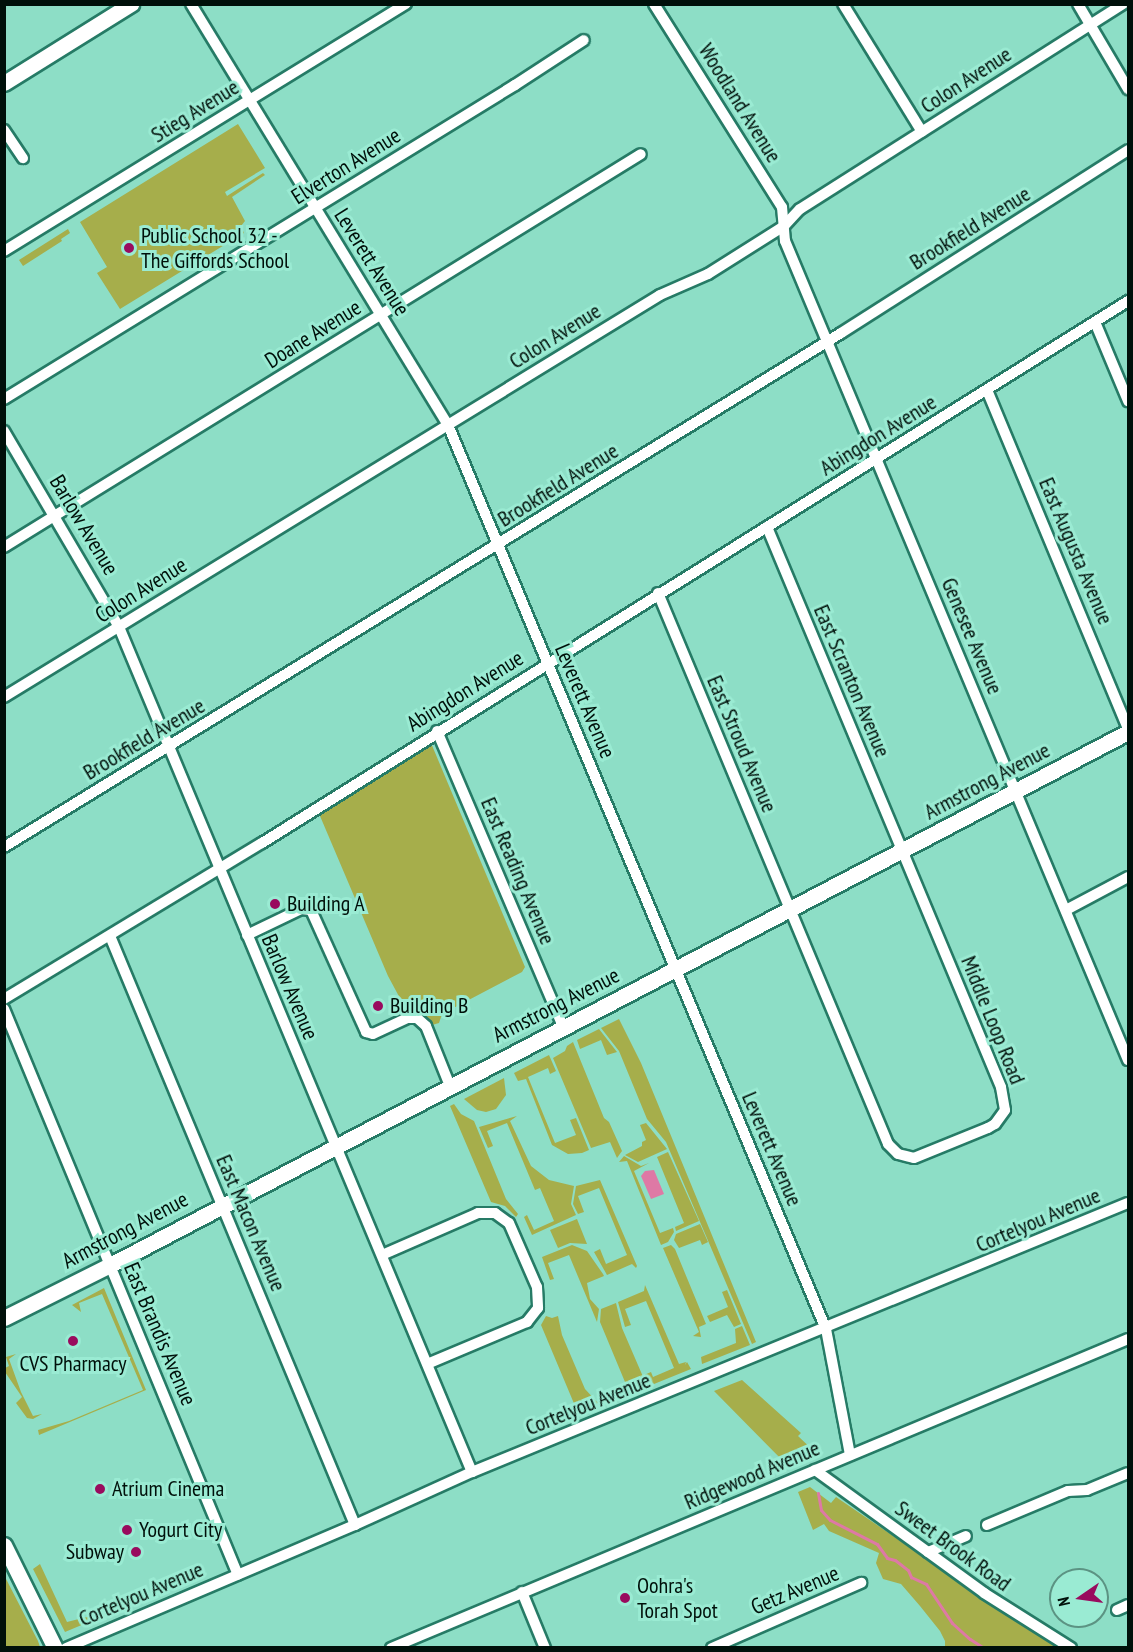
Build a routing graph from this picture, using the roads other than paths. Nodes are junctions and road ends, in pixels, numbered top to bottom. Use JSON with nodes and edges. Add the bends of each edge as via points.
{"nodes":[{"id":1,"x":131,"y":4,"type":"edge"},
{"id":2,"x":191,"y":4,"type":"edge"},
{"id":3,"x":406,"y":4,"type":"edge"},
{"id":4,"x":843,"y":4,"type":"edge"},
{"id":5,"x":1078,"y":4,"type":"edge"},
{"id":6,"x":1123,"y":4,"type":"edge"},
{"id":7,"x":658,"y":6,"type":"edge"},
{"id":8,"x":1090,"y":24,"type":"junction"},
{"id":9,"x":584,"y":40,"type":"dead end"},
{"id":10,"x":4,"y":83,"type":"edge"},
{"id":11,"x":1128,"y":89,"type":"edge"},
{"id":12,"x":249,"y":100,"type":"junction"},
{"id":13,"x":4,"y":130,"type":"edge"},
{"id":14,"x":922,"y":132,"type":"junction"},
{"id":15,"x":1128,"y":150,"type":"edge"},
{"id":16,"x":641,"y":154,"type":"dead end"},
{"id":17,"x":23,"y":158,"type":"dead end"},
{"id":18,"x":316,"y":208,"type":"junction"},
{"id":19,"x":784,"y":226,"type":"junction"},
{"id":20,"x":4,"y":251,"type":"edge"},
{"id":21,"x":1128,"y":301,"type":"edge"},
{"id":22,"x":382,"y":315,"type":"junction"},
{"id":23,"x":1095,"y":322,"type":"junction"},
{"id":24,"x":828,"y":341,"type":"junction"},
{"id":25,"x":987,"y":390,"type":"junction"},
{"id":26,"x":4,"y":399,"type":"edge"},
{"id":27,"x":1128,"y":401,"type":"edge"},
{"id":28,"x":448,"y":425,"type":"junction"},
{"id":29,"x":4,"y":431,"type":"edge"},
{"id":30,"x":877,"y":459,"type":"junction"},
{"id":31,"x":56,"y":515,"type":"junction"},
{"id":32,"x":766,"y":527,"type":"junction"},
{"id":33,"x":499,"y":543,"type":"junction"},
{"id":34,"x":4,"y":547,"type":"edge"},
{"id":35,"x":658,"y":593,"type":"junction"},
{"id":36,"x":119,"y":627,"type":"junction"},
{"id":37,"x":548,"y":662,"type":"junction"},
{"id":38,"x":4,"y":697,"type":"edge"},
{"id":39,"x":1128,"y":728,"type":"edge"},
{"id":40,"x":437,"y":731,"type":"junction"},
{"id":41,"x":1128,"y":732,"type":"edge"},
{"id":42,"x":168,"y":747,"type":"junction"},
{"id":43,"x":1016,"y":791,"type":"junction"},
{"id":44,"x":4,"y":847,"type":"edge"},
{"id":45,"x":902,"y":850,"type":"junction"},
{"id":46,"x":219,"y":869,"type":"junction"},
{"id":47,"x":1128,"y":877,"type":"edge"},
{"id":48,"x":790,"y":909,"type":"junction"},
{"id":49,"x":1066,"y":910,"type":"junction"},
{"id":50,"x":247,"y":935,"type":"junction"},
{"id":51,"x":110,"y":936,"type":"junction"},
{"id":52,"x":676,"y":968,"type":"junction"},
{"id":53,"x":4,"y":999,"type":"edge"},
{"id":54,"x":4,"y":1008,"type":"edge"},
{"id":55,"x":563,"y":1027,"type":"junction"},
{"id":56,"x":1128,"y":1060,"type":"edge"},
{"id":57,"x":450,"y":1086,"type":"junction"},
{"id":58,"x":336,"y":1146,"type":"junction"},
{"id":59,"x":1128,"y":1203,"type":"edge"},
{"id":60,"x":222,"y":1205,"type":"junction"},
{"id":61,"x":382,"y":1255,"type":"junction"},
{"id":62,"x":110,"y":1265,"type":"junction"},
{"id":63,"x":4,"y":1317,"type":"edge"},
{"id":64,"x":826,"y":1329,"type":"junction"},
{"id":65,"x":1128,"y":1339,"type":"edge"},
{"id":66,"x":427,"y":1364,"type":"junction"},
{"id":67,"x":850,"y":1455,"type":"junction"},
{"id":68,"x":815,"y":1470,"type":"junction"},
{"id":69,"x":472,"y":1472,"type":"junction"},
{"id":70,"x":1128,"y":1473,"type":"edge"},
{"id":71,"x":355,"y":1525,"type":"junction"},
{"id":72,"x":987,"y":1526,"type":"dead end"},
{"id":73,"x":966,"y":1536,"type":"dead end"},
{"id":74,"x":4,"y":1545,"type":"edge"},
{"id":75,"x":928,"y":1552,"type":"junction"},
{"id":76,"x":238,"y":1575,"type":"junction"},
{"id":77,"x":861,"y":1583,"type":"dead end"},
{"id":78,"x":522,"y":1592,"type":"junction"},
{"id":79,"x":1128,"y":1605,"type":"edge"},
{"id":80,"x":1117,"y":1610,"type":"dead end"},
{"id":81,"x":55,"y":1647,"type":"edge"},
{"id":82,"x":66,"y":1647,"type":"edge"},
{"id":83,"x":391,"y":1647,"type":"edge"},
{"id":84,"x":545,"y":1647,"type":"edge"},
{"id":85,"x":712,"y":1647,"type":"edge"},
{"id":86,"x":1071,"y":1647,"type":"edge"}],
"edges":[{"from":1,"to":10,"type":"street"},
{"from":2,"to":12,"type":"street","name":"Leverett Avenue"},
{"from":3,"to":12,"type":"street","name":"Stieg Avenue"},
{"from":4,"to":14,"type":"street"},
{"from":5,"to":8,"type":"street"},
{"from":6,"to":8,"type":"street","name":"Colon Avenue"},
{"from":7,"to":19,"type":"street","name":"Woodland Avenue","via":[[782,207]]},
{"from":8,"to":11,"type":"street"},
{"from":8,"to":14,"type":"street","name":"Colon Avenue"},
{"from":9,"to":18,"type":"street","name":"Elverton Avenue"},
{"from":12,"to":18,"type":"street","name":"Leverett Avenue"},
{"from":12,"to":20,"type":"street","name":"Stieg Avenue"},
{"from":13,"to":17,"type":"street"},
{"from":14,"to":19,"type":"street","name":"Colon Avenue","via":[[800,208]]},
{"from":15,"to":24,"type":"street","name":"Brookfield Avenue"},
{"from":16,"to":22,"type":"street","name":"Doane Avenue"},
{"from":18,"to":22,"type":"street","name":"Leverett Avenue"},
{"from":18,"to":26,"type":"street","name":"Elverton Avenue"},
{"from":19,"to":24,"type":"street","name":"Genesee Avenue","via":[[785,241]]},
{"from":19,"to":28,"type":"street","name":"Colon Avenue","via":[[708,274],[660,295]]},
{"from":21,"to":23,"type":"street","name":"Abingdon Avenue"},
{"from":22,"to":28,"type":"street","name":"Leverett Avenue"},
{"from":22,"to":31,"type":"street","name":"Doane Avenue"},
{"from":23,"to":25,"type":"street","name":"Abingdon Avenue"},
{"from":23,"to":27,"type":"street"},
{"from":24,"to":30,"type":"street","name":"Genesee Avenue"},
{"from":24,"to":33,"type":"street","name":"Brookfield Avenue"},
{"from":25,"to":30,"type":"street","name":"Abingdon Avenue"},
{"from":25,"to":39,"type":"street","name":"East Augusta Avenue"},
{"from":28,"to":33,"type":"street","name":"Leverett Avenue"},
{"from":28,"to":36,"type":"street","name":"Colon Avenue"},
{"from":29,"to":31,"type":"street","name":"Barlow Avenue"},
{"from":30,"to":32,"type":"street","name":"Abingdon Avenue"},
{"from":30,"to":43,"type":"street","name":"Genesee Avenue"},
{"from":31,"to":34,"type":"street","name":"Doane Avenue"},
{"from":31,"to":36,"type":"street","name":"Barlow Avenue"},
{"from":32,"to":35,"type":"street","name":"Abingdon Avenue"},
{"from":32,"to":45,"type":"street","name":"East Scranton Avenue"},
{"from":33,"to":37,"type":"street","name":"Leverett Avenue"},
{"from":33,"to":42,"type":"street","name":"Brookfield Avenue"},
{"from":35,"to":37,"type":"street","name":"Abingdon Avenue"},
{"from":35,"to":48,"type":"street","name":"East Stroud Avenue"},
{"from":36,"to":38,"type":"street","name":"Colon Avenue"},
{"from":36,"to":42,"type":"street","name":"Barlow Avenue"},
{"from":37,"to":40,"type":"street","name":"Abingdon Avenue"},
{"from":37,"to":52,"type":"street","name":"Leverett Avenue"},
{"from":40,"to":46,"type":"street","name":"Abingdon Avenue"},
{"from":40,"to":55,"type":"street","name":"East Reading Avenue"},
{"from":41,"to":43,"type":"street","name":"Armstrong Avenue"},
{"from":42,"to":44,"type":"street","name":"Brookfield Avenue"},
{"from":42,"to":46,"type":"street","name":"Barlow Avenue"},
{"from":43,"to":45,"type":"street","name":"Armstrong Avenue"},
{"from":43,"to":49,"type":"street","name":"Genesee Avenue"},
{"from":45,"to":48,"type":"street","name":"Armstrong Avenue"},
{"from":45,"to":48,"type":"street","name":"Middle Loop Road","via":[[1004,1096],[1005,1110],[988,1128],[914,1158],[892,1149]]},
{"from":46,"to":50,"type":"street","name":"Barlow Avenue"},
{"from":46,"to":51,"type":"street","name":"Abingdon Avenue"},
{"from":47,"to":49,"type":"street"},
{"from":48,"to":52,"type":"street","name":"Armstrong Avenue"},
{"from":49,"to":56,"type":"street","name":"Genesee Avenue"},
{"from":50,"to":57,"type":"street","via":[[308,908],[366,1032],[372,1034],[407,1018],[417,1018],[426,1026]]},
{"from":50,"to":58,"type":"street","name":"Barlow Avenue"},
{"from":51,"to":53,"type":"street","name":"Abingdon Avenue"},
{"from":51,"to":60,"type":"street","name":"East Macon Avenue"},
{"from":52,"to":55,"type":"street","name":"Armstrong Avenue"},
{"from":52,"to":64,"type":"street","name":"Leverett Avenue"},
{"from":54,"to":62,"type":"street","name":"East Brandis Avenue"},
{"from":55,"to":57,"type":"street","name":"Armstrong Avenue"},
{"from":57,"to":58,"type":"street","name":"Armstrong Avenue"},
{"from":58,"to":60,"type":"street","name":"Armstrong Avenue"},
{"from":58,"to":61,"type":"street","name":"Barlow Avenue"},
{"from":59,"to":64,"type":"street","name":"Cortelyou Avenue"},
{"from":60,"to":62,"type":"street","name":"Armstrong Avenue"},
{"from":60,"to":71,"type":"street","name":"East Macon Avenue"},
{"from":61,"to":66,"type":"street","name":"Barlow Avenue"},
{"from":61,"to":66,"type":"street","via":[[478,1213],[495,1213],[509,1223],[537,1287],[538,1308],[527,1322]]},
{"from":62,"to":63,"type":"street","name":"Armstrong Avenue"},
{"from":62,"to":76,"type":"street","name":"East Brandis Avenue"},
{"from":64,"to":67,"type":"street","name":"Leverett Avenue"},
{"from":64,"to":69,"type":"street","name":"Cortelyou Avenue"},
{"from":65,"to":67,"type":"street","name":"Ridgewood Avenue"},
{"from":66,"to":69,"type":"street","name":"Barlow Avenue"},
{"from":67,"to":68,"type":"street","name":"Ridgewood Avenue"},
{"from":68,"to":75,"type":"street","name":"Sweet Brook Road"},
{"from":68,"to":78,"type":"street","name":"Ridgewood Avenue"},
{"from":69,"to":71,"type":"street","name":"Cortelyou Avenue"},
{"from":70,"to":72,"type":"street","via":[[1088,1490],[1068,1491]]},
{"from":71,"to":76,"type":"street","name":"Cortelyou Avenue"},
{"from":73,"to":75,"type":"street"},
{"from":74,"to":81,"type":"street"},
{"from":75,"to":86,"type":"street","name":"Sweet Brook Road","via":[[984,1593]]},
{"from":76,"to":82,"type":"street","name":"Cortelyou Avenue"},
{"from":77,"to":85,"type":"street","name":"Getz Avenue"},
{"from":78,"to":83,"type":"street","name":"Ridgewood Avenue"},
{"from":78,"to":84,"type":"street"},
{"from":79,"to":80,"type":"street"}]}
